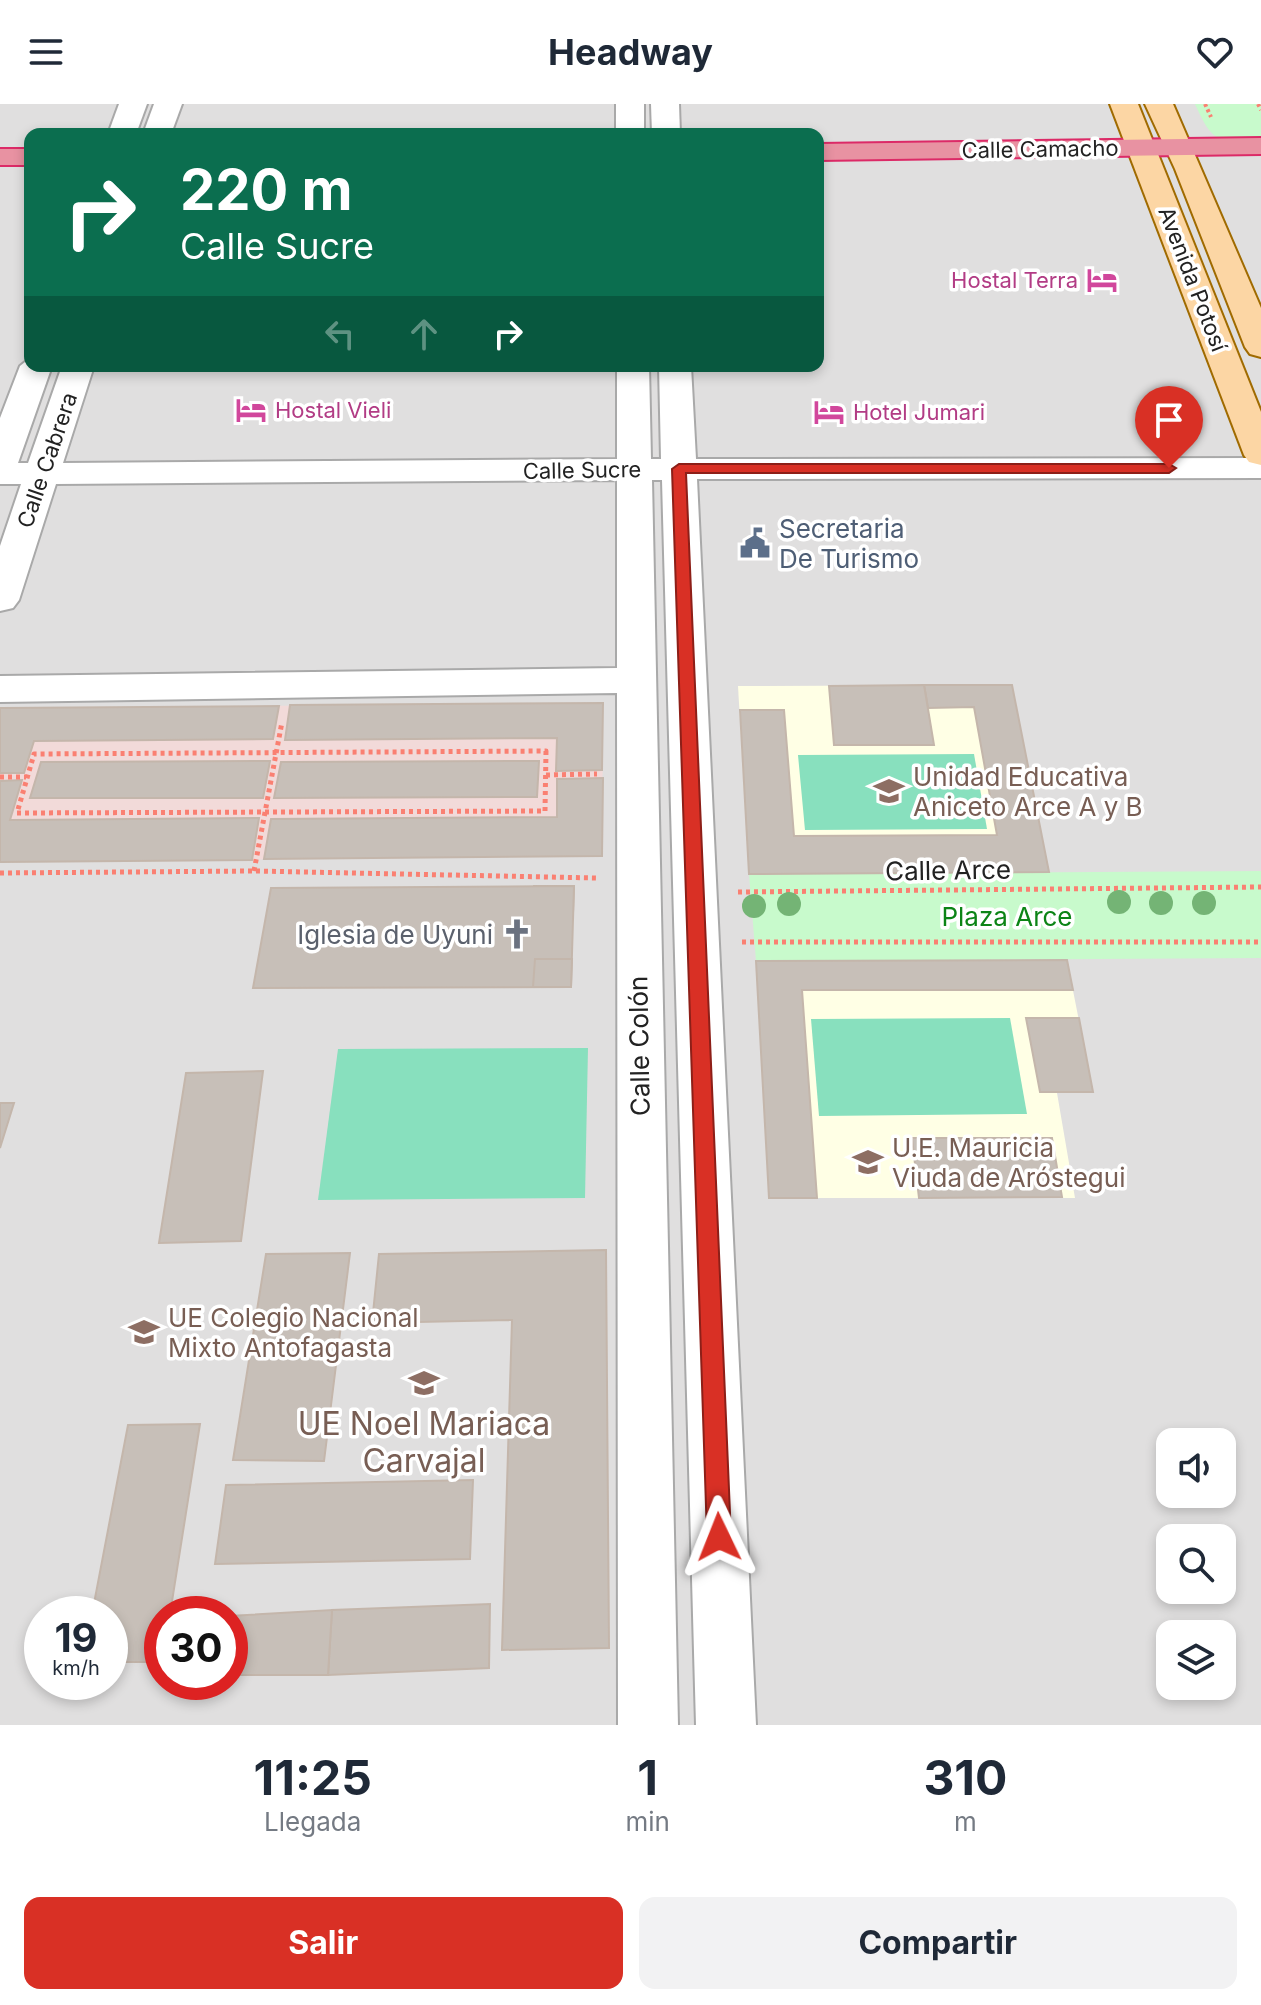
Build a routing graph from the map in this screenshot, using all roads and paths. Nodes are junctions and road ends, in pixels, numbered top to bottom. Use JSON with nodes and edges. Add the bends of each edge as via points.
{"nodes":[{"id":1,"x":133,"y":104,"type":"edge"},
{"id":2,"x":168,"y":104,"type":"edge"},
{"id":3,"x":630,"y":104,"type":"edge"},
{"id":4,"x":665,"y":104,"type":"edge"},
{"id":5,"x":1124,"y":104,"type":"edge"},
{"id":6,"x":1159,"y":104,"type":"edge"},
{"id":7,"x":1258,"y":104,"type":"edge"},
{"id":8,"x":1261,"y":110,"type":"edge"},
{"id":9,"x":124,"y":128,"type":"edge"},
{"id":10,"x":159,"y":128,"type":"edge"},
{"id":11,"x":630,"y":128,"type":"edge"},
{"id":12,"x":666,"y":128,"type":"edge"},
{"id":13,"x":1261,"y":146,"type":"edge"},
{"id":14,"x":824,"y":152,"type":"edge"},
{"id":15,"x":0,"y":157,"type":"edge"},
{"id":16,"x":24,"y":157,"type":"edge"},
{"id":17,"x":1183,"y":158,"type":"junction"},
{"id":18,"x":1146,"y":159,"type":"junction"},
{"id":19,"x":1261,"y":168,"type":"edge"},
{"id":20,"x":824,"y":173,"type":"edge"},
{"id":21,"x":0,"y":177,"type":"edge"},
{"id":22,"x":24,"y":177,"type":"edge"},
{"id":23,"x":1261,"y":347,"type":"edge"},
{"id":24,"x":34,"y":372,"type":"edge"},
{"id":25,"x":76,"y":372,"type":"edge"},
{"id":26,"x":635,"y":372,"type":"edge"},
{"id":27,"x":674,"y":372,"type":"edge"},
{"id":28,"x":1260,"y":453,"type":"edge"},
{"id":29,"x":656,"y":456,"type":"junction"},
{"id":30,"x":2,"y":458,"type":"edge"},
{"id":31,"x":46,"y":461,"type":"junction"},
{"id":32,"x":0,"y":600,"type":"edge"},
{"id":33,"x":637,"y":680,"type":"junction"},
{"id":34,"x":289,"y":685,"type":"junction"},
{"id":35,"x":0,"y":689,"type":"edge"},
{"id":36,"x":276,"y":752,"type":"junction"},
{"id":37,"x":0,"y":777,"type":"edge"},
{"id":38,"x":26,"y":777,"type":"junction"},
{"id":39,"x":265,"y":812,"type":"junction"},
{"id":40,"x":254,"y":871,"type":"junction"},
{"id":41,"x":0,"y":873,"type":"edge"},
{"id":42,"x":637,"y":881,"type":"junction"},
{"id":43,"x":1261,"y":887,"type":"edge"},
{"id":44,"x":695,"y":893,"type":"junction"},
{"id":45,"x":697,"y":942,"type":"junction"},
{"id":46,"x":1261,"y":942,"type":"edge"},
{"id":47,"x":648,"y":1725,"type":"edge"},
{"id":48,"x":726,"y":1725,"type":"edge"}],
"edges":[{"from":1,"to":9,"type":"street"},
{"from":2,"to":10,"type":"street"},
{"from":3,"to":11,"type":"street"},
{"from":4,"to":12,"type":"street"},
{"from":5,"to":18,"type":"main road","name":"Avenida Potosí"},
{"from":6,"to":17,"type":"main road","name":"Avenida Potosí"},
{"from":7,"to":8,"type":"path"},
{"from":13,"to":17,"type":"highway","name":"Calle Camacho"},
{"from":14,"to":18,"type":"highway","name":"Calle Camacho"},
{"from":15,"to":16,"type":"highway"},
{"from":17,"to":18,"type":"highway","name":"Calle Camacho"},
{"from":17,"to":19,"type":"highway","name":"Calle Camacho"},
{"from":17,"to":23,"type":"main road","name":"Avenida Potosí"},
{"from":18,"to":20,"type":"highway","name":"Calle Camacho"},
{"from":18,"to":28,"type":"main road","name":"Avenida Potosí"},
{"from":21,"to":22,"type":"highway"},
{"from":24,"to":30,"type":"street","name":"Calle Cabrera"},
{"from":25,"to":31,"type":"street","name":"Calle Cabrera"},
{"from":26,"to":29,"type":"street","name":"Calle Colón"},
{"from":27,"to":29,"type":"street","name":"Calle Colón"},
{"from":28,"to":29,"type":"street","name":"Calle Sucre"},
{"from":29,"to":31,"type":"street","name":"Calle Sucre"},
{"from":29,"to":33,"type":"street","name":"Calle Colón"},
{"from":29,"to":44,"type":"street","name":"Calle Colón"},
{"from":30,"to":31,"type":"street","name":"Calle Sucre"},
{"from":31,"to":32,"type":"street","name":"Calle Cabrera"},
{"from":33,"to":34,"type":"street"},
{"from":33,"to":42,"type":"street","name":"Calle Colón"},
{"from":34,"to":35,"type":"street"},
{"from":34,"to":36,"type":"path"},
{"from":36,"to":38,"type":"path","via":[[34,754]]},
{"from":36,"to":39,"type":"path"},
{"from":36,"to":39,"type":"path","via":[[546,751],[545,811]]},
{"from":37,"to":38,"type":"path"},
{"from":38,"to":39,"type":"path","via":[[17,813]]},
{"from":39,"to":40,"type":"path"},
{"from":40,"to":41,"type":"path"},
{"from":40,"to":42,"type":"path"},
{"from":42,"to":47,"type":"street","name":"Calle Colón"},
{"from":43,"to":44,"type":"path","name":"Calle Arce"},
{"from":44,"to":45,"type":"street","name":"Calle Colón"},
{"from":45,"to":46,"type":"path"},
{"from":45,"to":48,"type":"street","name":"Calle Colón"}]}
